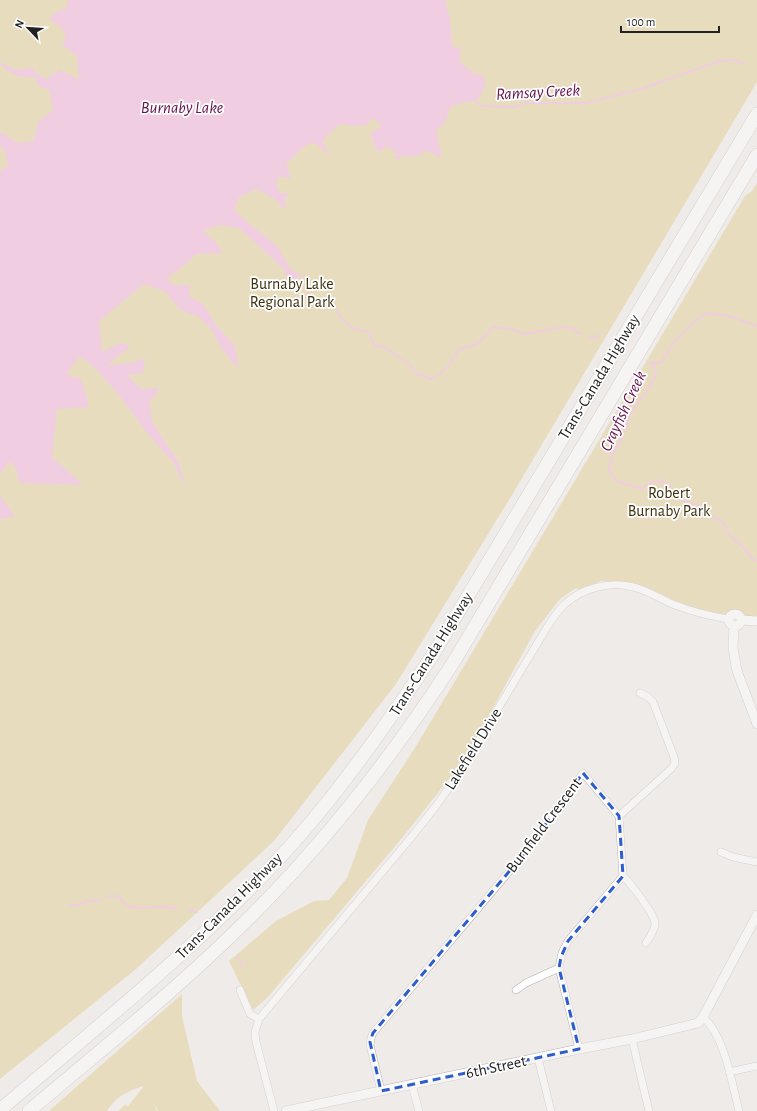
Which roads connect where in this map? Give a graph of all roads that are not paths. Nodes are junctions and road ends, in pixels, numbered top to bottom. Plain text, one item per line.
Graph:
1 (757, 114) edge
2 (757, 155) edge
3 (757, 620) edge
4 (734, 622) junction
5 (640, 693) dead end
6 (757, 724) edge
7 (619, 816) junction
8 (721, 852) dead end
9 (757, 862) edge
10 (623, 876) junction
11 (757, 915) edge
12 (646, 943) dead end
13 (559, 968) junction
14 (240, 990) dead end
15 (516, 990) dead end
16 (703, 1017) junction
17 (259, 1019) junction
18 (632, 1039) junction
19 (579, 1049) junction
20 (538, 1058) junction
21 (757, 1066) edge
22 (730, 1072) junction
23 (412, 1085) junction
24 (381, 1091) junction
25 (0, 1110) edge
26 (29, 1111) edge
27 (274, 1111) edge
28 (286, 1111) edge
29 (419, 1111) edge
30 (551, 1111) edge
31 (649, 1111) edge
32 (739, 1111) edge

1 - 25 highway, Trans-Canada Highway
2 - 26 highway, Trans-Canada Highway
3 - 4 street, Lakefield Drive
4 - 6 street
4 - 17 street, Lakefield Drive
5 - 7 street
7 - 10 street
7 - 24 street, Burnfield Crescent
8 - 9 street
10 - 12 street
10 - 13 street
11 - 16 street
13 - 15 street
13 - 19 street
14 - 17 street
16 - 18 street, 6th Street
16 - 22 street
17 - 27 street
18 - 19 street, 6th Street
18 - 31 street
19 - 20 street, 6th Street
20 - 23 street, 6th Street
20 - 30 street
21 - 22 street
22 - 32 street
23 - 24 street, 6th Street
23 - 29 street
24 - 28 street, 6th Street

